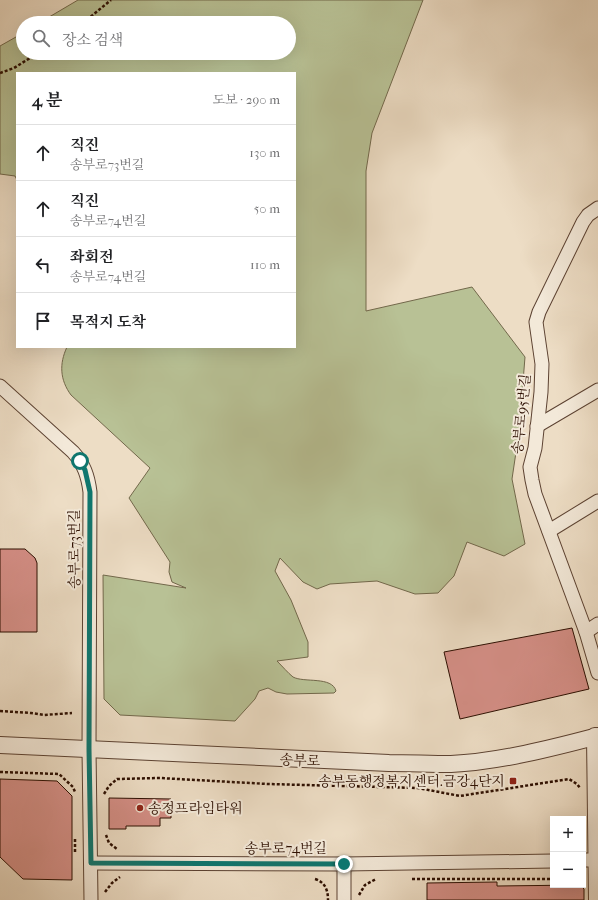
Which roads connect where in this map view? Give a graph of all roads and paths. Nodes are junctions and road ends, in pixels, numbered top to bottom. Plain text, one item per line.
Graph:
1 (111, 0) edge
2 (92, 16) edge
3 (27, 60) edge
4 (0, 73) edge
5 (598, 208) edge
6 (0, 386) edge
7 (598, 390) edge
8 (537, 426) junction
9 (598, 501) edge
10 (549, 531) junction
11 (598, 624) edge
12 (586, 632) junction
13 (598, 673) edge
14 (0, 711) edge
15 (72, 713) dead end
16 (597, 736) edge
17 (0, 745) edge
18 (89, 749) junction
19 (0, 772) edge
20 (73, 787) dead end
21 (581, 790) dead end
22 (103, 796) dead end
23 (105, 832) dead end
24 (124, 849) dead end
25 (593, 860) edge
26 (550, 861) edge
27 (91, 863) junction
28 (344, 864) junction
29 (120, 877) dead end
30 (307, 878) dead end
31 (383, 879) dead end
32 (406, 879) dead end
33 (550, 879) edge
34 (104, 893) dead end
35 (91, 900) edge
36 (328, 900) edge
37 (344, 900) edge
38 (358, 900) edge
39 (597, 900) edge

1 - 2 path
3 - 4 path
5 - 8 street, 송부로95번길
6 - 18 street, 송부로73번길
7 - 8 street
8 - 10 street, 송부로95번길
9 - 10 street
10 - 12 street, 송부로95번길
11 - 12 street
12 - 13 street, 송부로95번길
14 - 15 path
16 - 18 street, 송부로
16 - 25 street
17 - 18 street, 송부로
18 - 27 street
19 - 20 path
21 - 22 path
23 - 24 path
25 - 39 street
26 - 28 street, 송부로74번길
27 - 28 street, 송부로74번길
27 - 35 street
28 - 37 street
29 - 34 path
30 - 36 path
31 - 38 path
32 - 33 path

